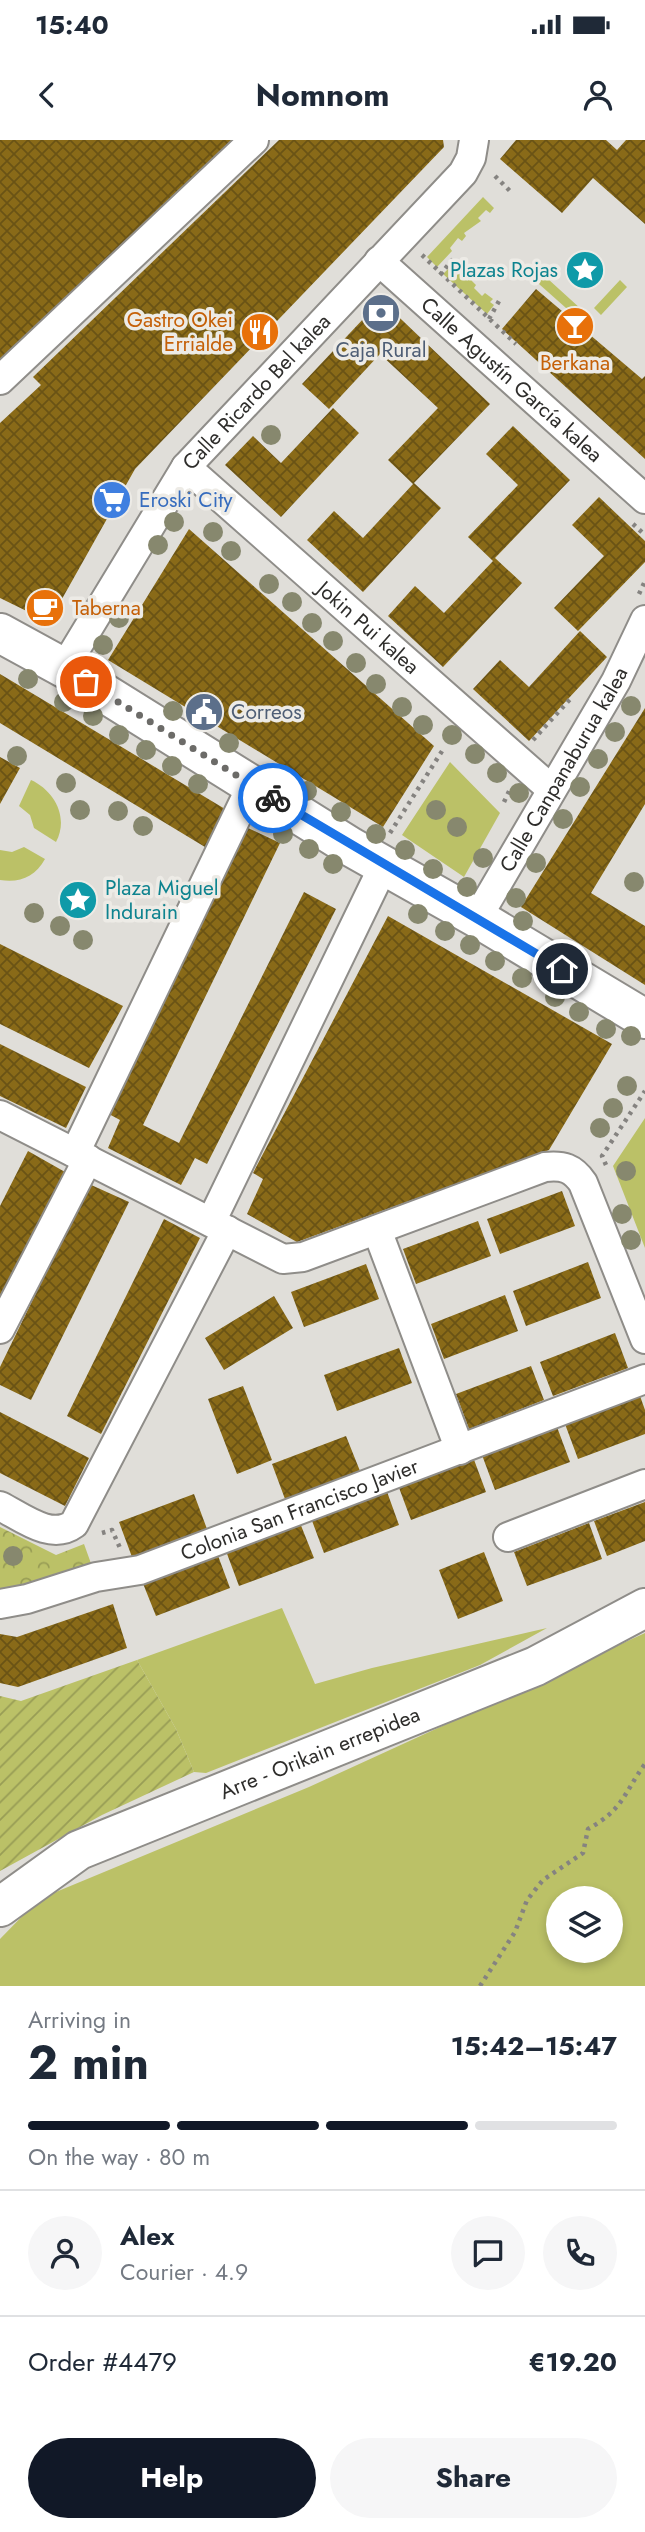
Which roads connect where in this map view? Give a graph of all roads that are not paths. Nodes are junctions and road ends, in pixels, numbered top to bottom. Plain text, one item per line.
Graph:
1 (254, 140) edge
2 (474, 140) edge
3 (379, 261) junction
4 (0, 380) edge
5 (186, 467) junction
6 (645, 499) edge
7 (645, 620) edge
8 (0, 633) edge
9 (64, 668) junction
10 (252, 785) junction
11 (551, 789) junction
12 (386, 851) junction
13 (477, 918) junction
14 (645, 1019) edge
15 (0, 1115) edge
16 (81, 1156) junction
17 (219, 1226) junction
18 (377, 1230) junction
19 (0, 1329) edge
20 (645, 1339) edge
21 (645, 1379) edge
22 (460, 1450) junction
23 (645, 1485) edge
24 (0, 1506) edge
25 (508, 1537) dead end
26 (0, 1604) edge
27 (645, 1608) edge
28 (0, 1907) edge

1 - 4 street
2 - 3 street, Calle Ricardo Bel kalea
3 - 5 street, Calle Ricardo Bel kalea
3 - 6 street, Calle Agustín García kalea
5 - 9 street, Calle Ricardo Bel kalea
5 - 11 street, Jokin Pui kalea
7 - 11 street, Calle Canpanaburua kalea
8 - 9 street
9 - 10 street
10 - 12 street
10 - 16 street
11 - 13 street, Calle Canpanaburua kalea
12 - 13 street
12 - 17 street
13 - 14 street
15 - 16 street
16 - 17 street
16 - 19 street
17 - 18 street
17 - 24 street
18 - 20 street
18 - 22 street
21 - 22 street, Colonia San Francisco Javier
22 - 26 street, Colonia San Francisco Javier
23 - 25 street
27 - 28 street, Arre - Orikain errepidea

